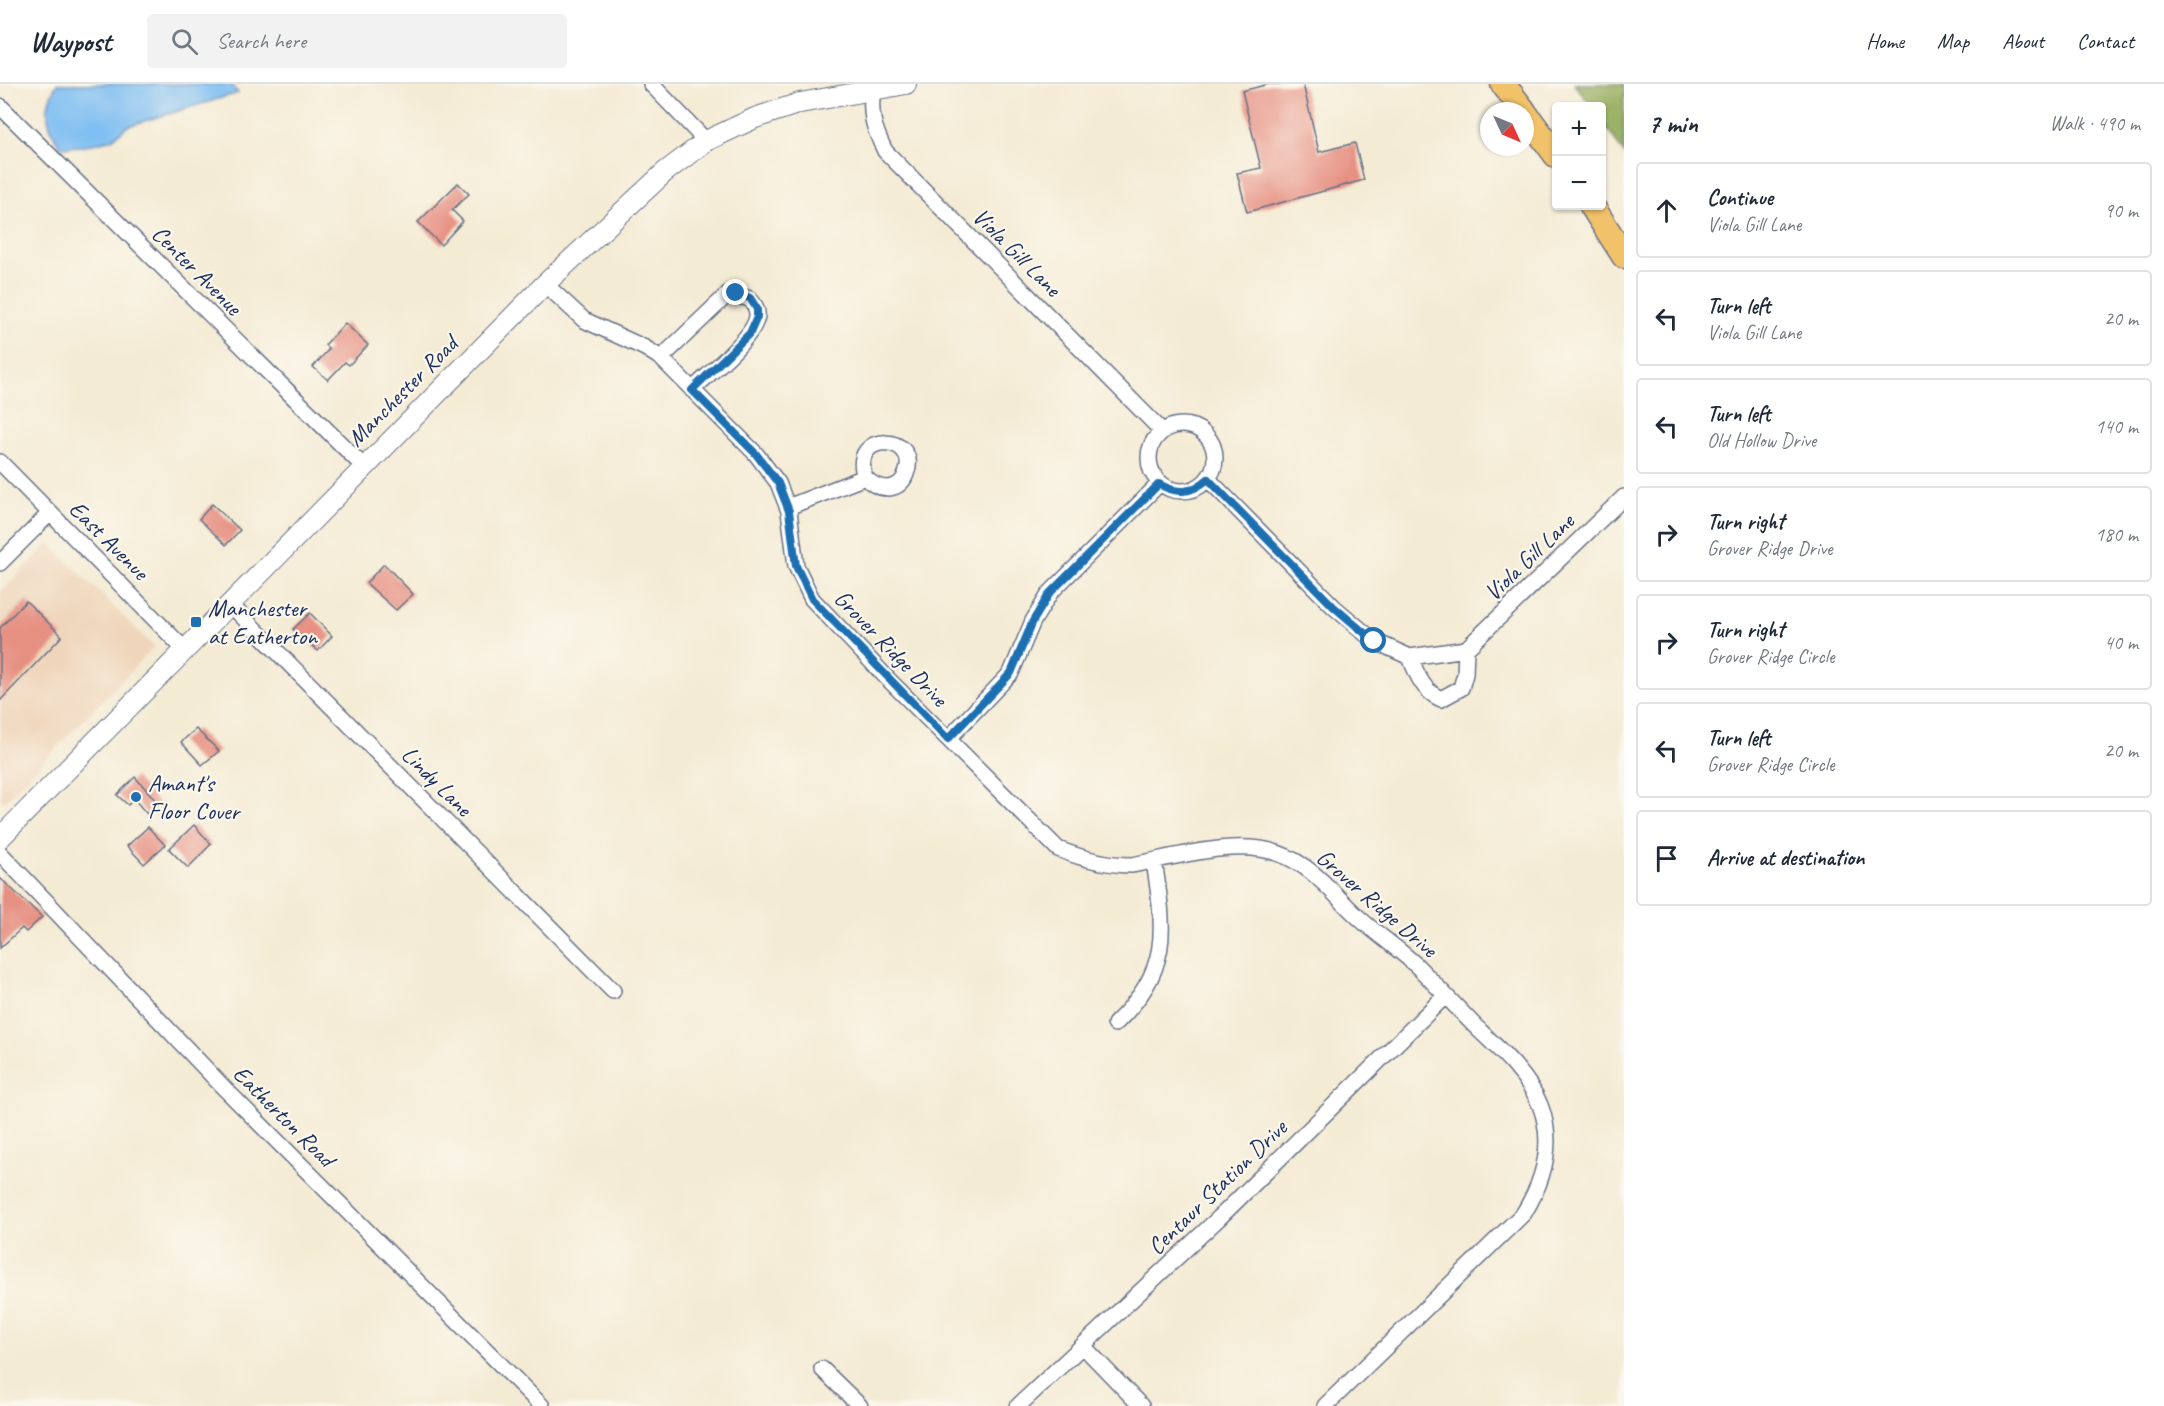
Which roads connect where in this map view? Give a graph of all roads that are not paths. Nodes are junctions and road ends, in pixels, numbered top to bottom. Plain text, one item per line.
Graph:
1 (651, 84) edge
2 (906, 84) edge
3 (1503, 84) edge
4 (873, 89) junction
5 (1516, 102) edge
6 (0, 106) edge
7 (1534, 125) edge
8 (706, 141) junction
9 (1552, 148) edge
10 (1595, 210) edge
11 (1624, 256) edge
12 (545, 284) junction
13 (661, 358) junction
14 (692, 390) junction
15 (1162, 431) junction
16 (0, 462) edge
17 (363, 466) junction
18 (865, 477) dead end
19 (1208, 479) junction
20 (1159, 484) junction
21 (1624, 497) edge
22 (788, 507) junction
23 (50, 513) junction
24 (0, 563) edge
25 (230, 603) junction
26 (1466, 649) junction
27 (185, 650) junction
28 (1410, 657) junction
29 (948, 739) junction
30 (0, 838) edge
31 (0, 853) edge
32 (1154, 861) junction
33 (613, 991) dead end
34 (1444, 996) junction
35 (1115, 1024) dead end
36 (1084, 1347) junction
37 (822, 1369) dead end
38 (542, 1406) edge
39 (860, 1406) edge
40 (1018, 1406) edge
41 (1141, 1406) edge
42 (1324, 1406) edge

1 - 8 street
2 - 4 street, Manchester Road
3 - 5 main road
4 - 8 street, Manchester Road
4 - 15 street, Viola Gill Lane
6 - 17 street, Center Avenue
7 - 9 main road
8 - 12 street, Manchester Road
10 - 11 main road
12 - 13 street, Grover Ridge Drive
12 - 17 street, Manchester Road
13 - 14 street, Grover Ridge Drive
13 - 14 street
14 - 22 street, Grover Ridge Drive
15 - 19 street
15 - 20 street
16 - 23 street, East Avenue
17 - 25 street, Manchester Road
18 - 22 street
19 - 20 street
19 - 28 street
20 - 29 street
21 - 26 street, Viola Gill Lane
22 - 29 street, Grover Ridge Drive
23 - 24 street
23 - 27 street, East Avenue
25 - 27 street, Manchester Road
25 - 33 street, Lindy Lane
26 - 28 street
26 - 28 street
27 - 30 street, Manchester Road
29 - 32 street, Grover Ridge Drive
31 - 38 street, Eatherton Road
32 - 34 street, Grover Ridge Drive
32 - 35 street
34 - 36 street, Centaur Station Drive
34 - 42 street, Grover Ridge Drive
36 - 40 street, Centaur Station Drive
36 - 41 street
37 - 39 street

